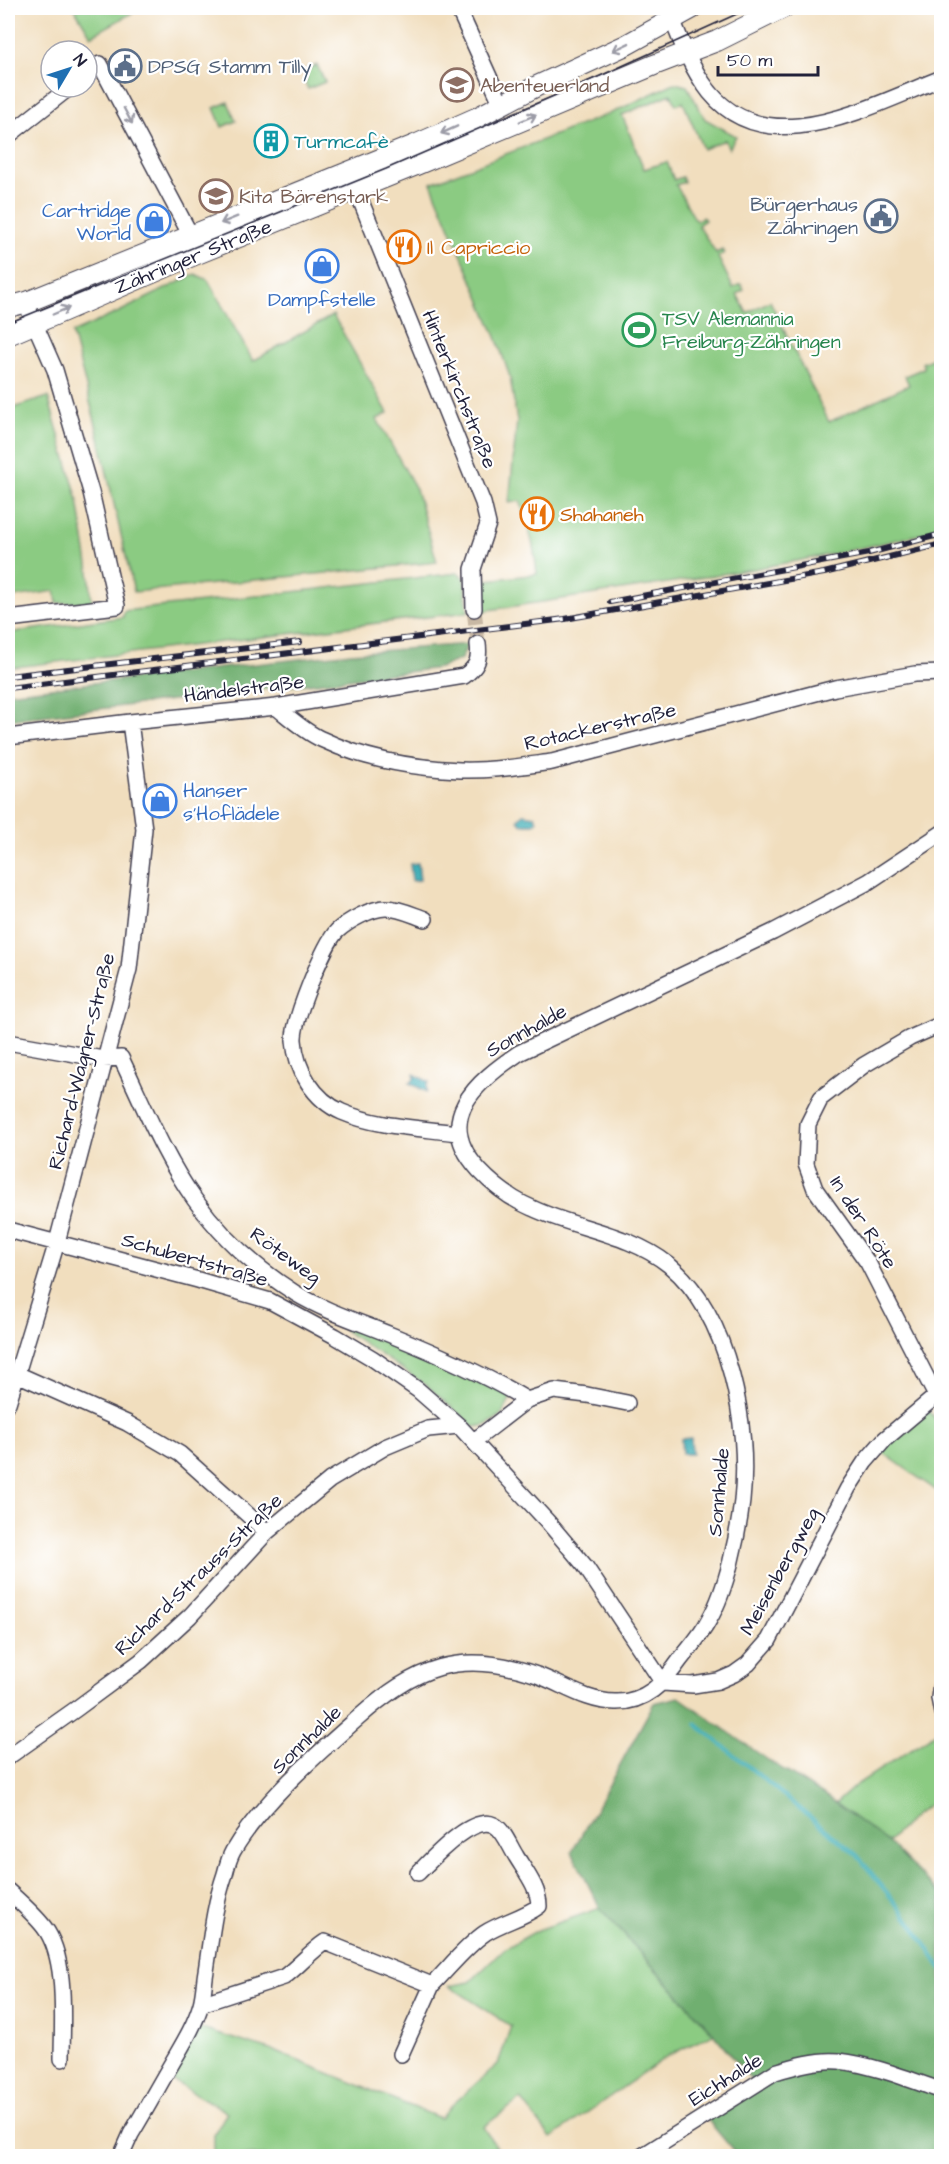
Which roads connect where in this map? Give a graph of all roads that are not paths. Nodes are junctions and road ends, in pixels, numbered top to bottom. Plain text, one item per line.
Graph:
1 (458, 8) edge
2 (693, 8) edge
3 (783, 8) edge
4 (670, 13) edge
5 (687, 52) junction
6 (99, 65) edge
7 (942, 78) edge
8 (55, 99) edge
9 (501, 103) junction
10 (8, 136) edge
11 (356, 189) junction
12 (191, 236) junction
13 (27, 302) junction
14 (8, 307) edge
15 (34, 323) junction
16 (8, 335) edge
17 (474, 609) tunnel mouth
18 (8, 619) edge
19 (478, 644) tunnel mouth
20 (942, 673) edge
21 (276, 707) junction
22 (130, 722) junction
23 (8, 737) edge
24 (942, 833) edge
25 (425, 919) dead end
26 (942, 1024) edge
27 (8, 1042) edge
28 (103, 1059) junction
29 (458, 1133) junction
30 (8, 1230) edge
31 (57, 1242) junction
32 (16, 1374) junction
33 (938, 1392) edge
34 (528, 1400) junction
35 (8, 1403) edge
36 (627, 1403) dead end
37 (459, 1426) junction
38 (474, 1441) junction
39 (267, 1532) junction
40 (942, 1677) edge
41 (663, 1683) junction
42 (942, 1713) edge
43 (8, 1757) edge
44 (418, 1873) dead end
45 (8, 1891) edge
46 (432, 1985) junction
47 (201, 2004) junction
48 (401, 2054) dead end
49 (62, 2059) dead end
50 (942, 2091) edge
51 (123, 2157) edge
52 (642, 2157) edge

1 - 9 street
2 - 4 main road, Zähringer Straße
3 - 5 main road, Zähringer Straße
4 - 5 street
4 -> 9 main road, Zähringer Straße
5 - 7 street
11 -> 5 main road, Zähringer Straße
6 -> 12 street
8 - 10 street
9 -> 12 main road, Zähringer Straße
15 -> 11 main road, Zähringer Straße
11 - 17 street, Hinterkirchstraße
12 - 13 main road, Zähringer Straße
13 - 14 main road, Zähringer Straße
13 - 15 street
15 - 16 main road, Zähringer Straße
15 - 18 street
19 - 21 street, Händelstraße
20 - 21 street, Rotackerstraße
21 - 22 street, Händelstraße
22 - 23 street, Händelstraße
22 - 28 street, Richard-Wagner-Straße
24 - 29 street, Sonnhalde
25 - 29 street
26 - 33 street, In der Röte
27 - 28 street
28 - 31 street, Richard-Wagner-Straße
28 - 34 street, Röteweg
29 - 41 street, Sonnhalde
30 - 31 street, Schubertstraße
31 - 32 street, Richard-Wagner-Straße
31 - 37 street, Schubertstraße
32 - 35 street, Richard-Wagner-Straße
32 - 39 street
33 - 41 street, Meisenbergweg
34 - 36 street
34 - 38 street
37 - 38 street, Schubertstraße
37 - 39 street, Richard-Strauss-Straße
38 - 41 street
39 - 43 street, Richard-Strauss-Straße
40 - 42 street
41 - 47 street, Sonnhalde
44 - 46 street
45 - 49 street
46 - 47 street
46 - 48 street
47 - 51 street, Sonnhalde
50 - 52 street, Eichhalde

